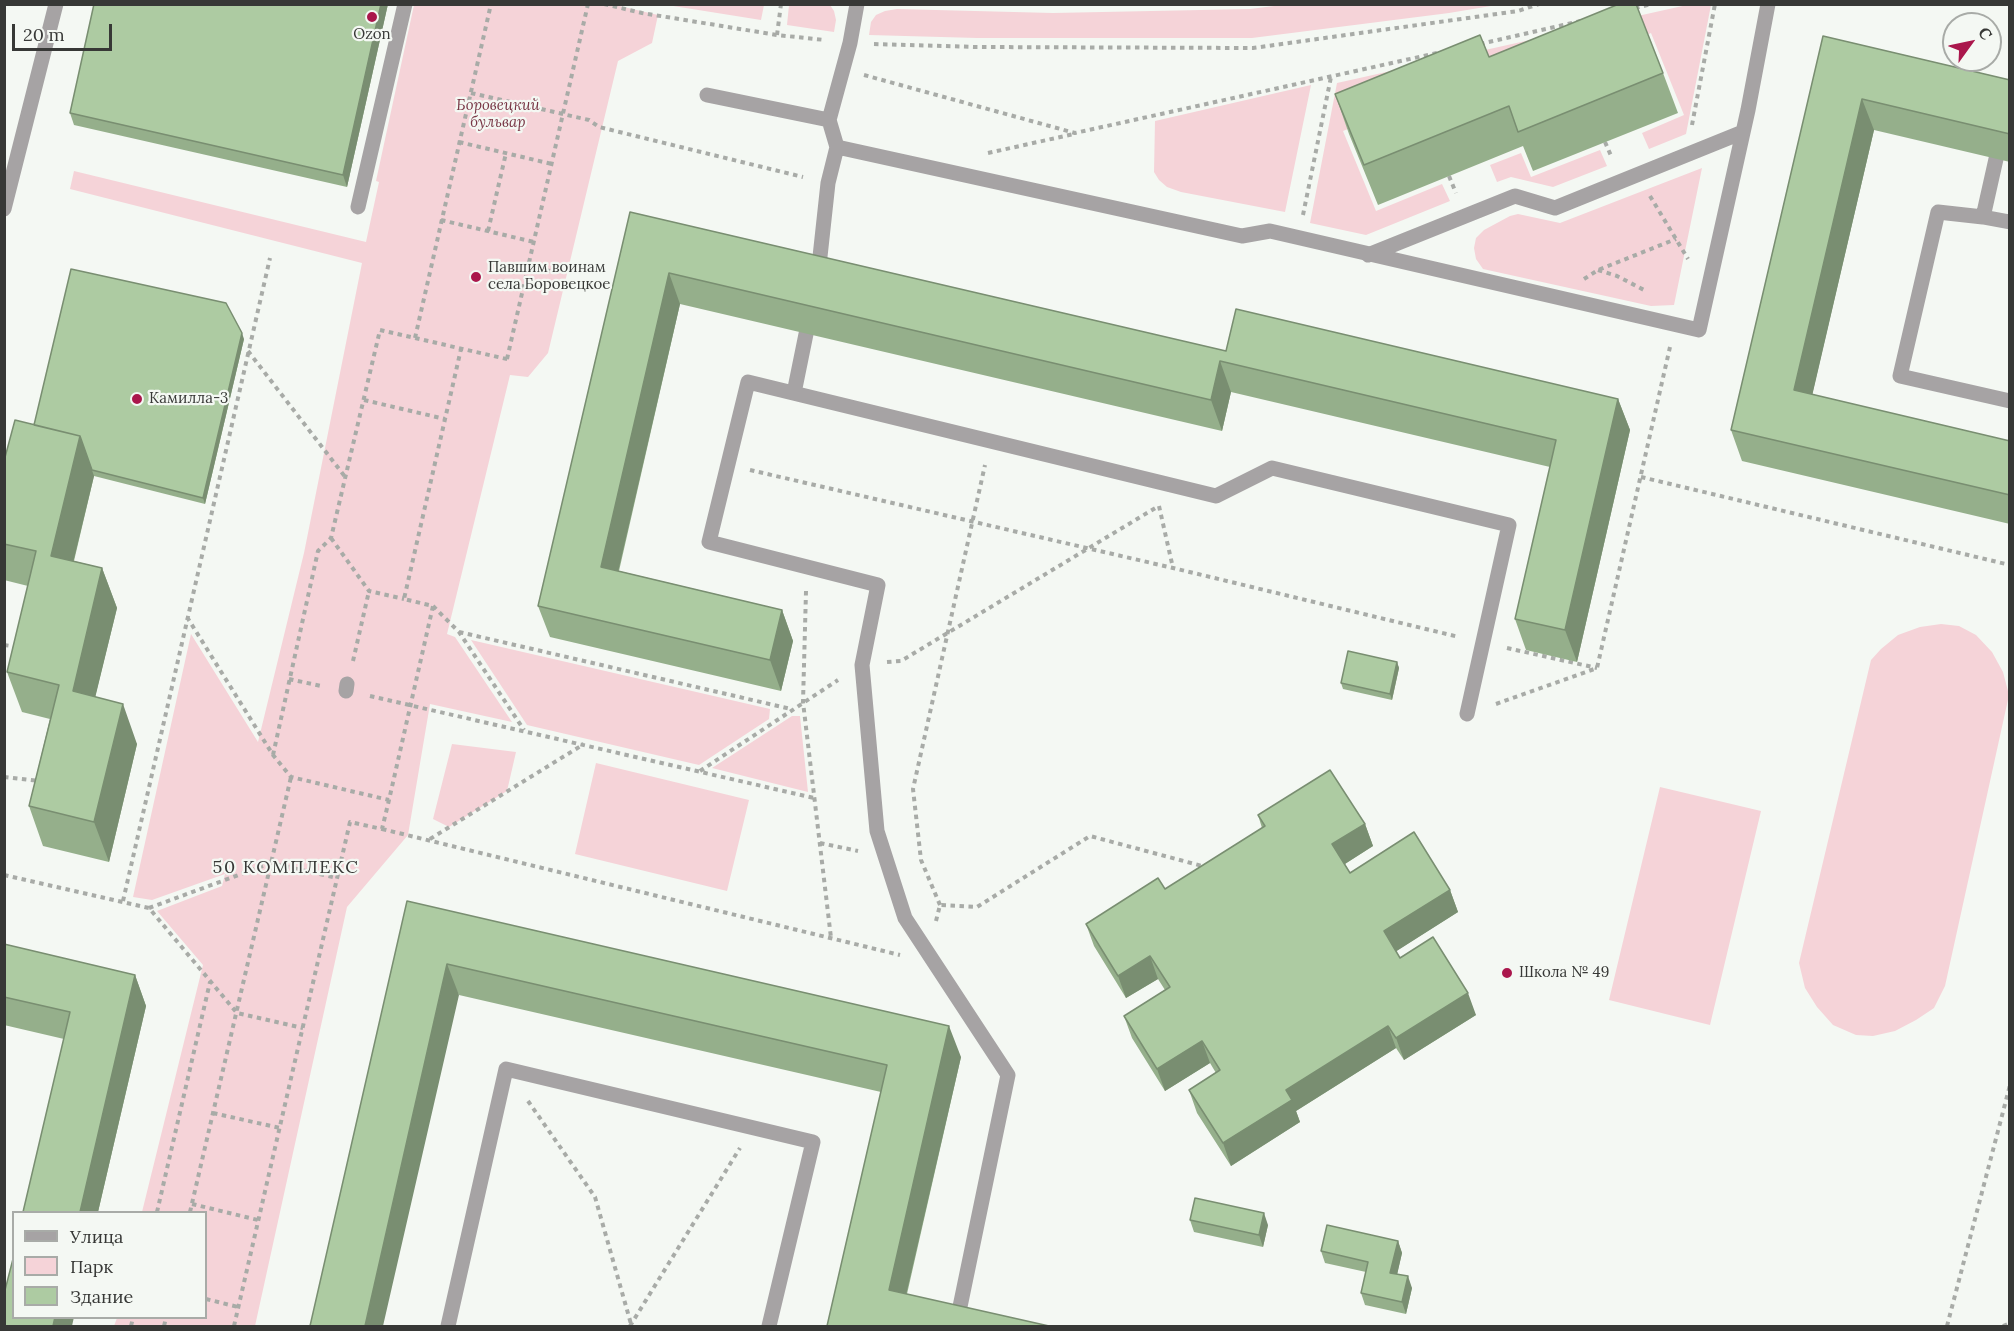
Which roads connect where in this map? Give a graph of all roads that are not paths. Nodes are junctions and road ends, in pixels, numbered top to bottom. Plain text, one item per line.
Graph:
1 (56, 4) edge
2 (405, 4) edge
3 (857, 4) edge
4 (1768, 4) edge
5 (707, 95) dead end
6 (829, 120) junction
7 (1743, 132) junction
8 (837, 147) junction
9 (1996, 159) edge
10 (358, 207) dead end
11 (4, 209) edge
12 (1983, 217) junction
13 (2010, 222) edge
14 (1368, 255) junction
15 (817, 284) edge
16 (806, 334) edge
17 (794, 393) junction
18 (2010, 400) edge
19 (1467, 714) road end
20 (448, 1326) edge
21 (769, 1326) edge
22 (956, 1326) edge

1 - 11 lane
2 - 10 lane
3 - 6 lane
4 - 7 lane
5 - 6 lane
6 - 8 lane
7 - 14 lane
7 - 14 lane
8 - 14 lane
8 - 15 lane
9 - 12 lane
12 - 13 lane
12 - 18 lane
16 - 17 lane
17 - 19 lane
17 - 22 lane
20 - 21 lane

